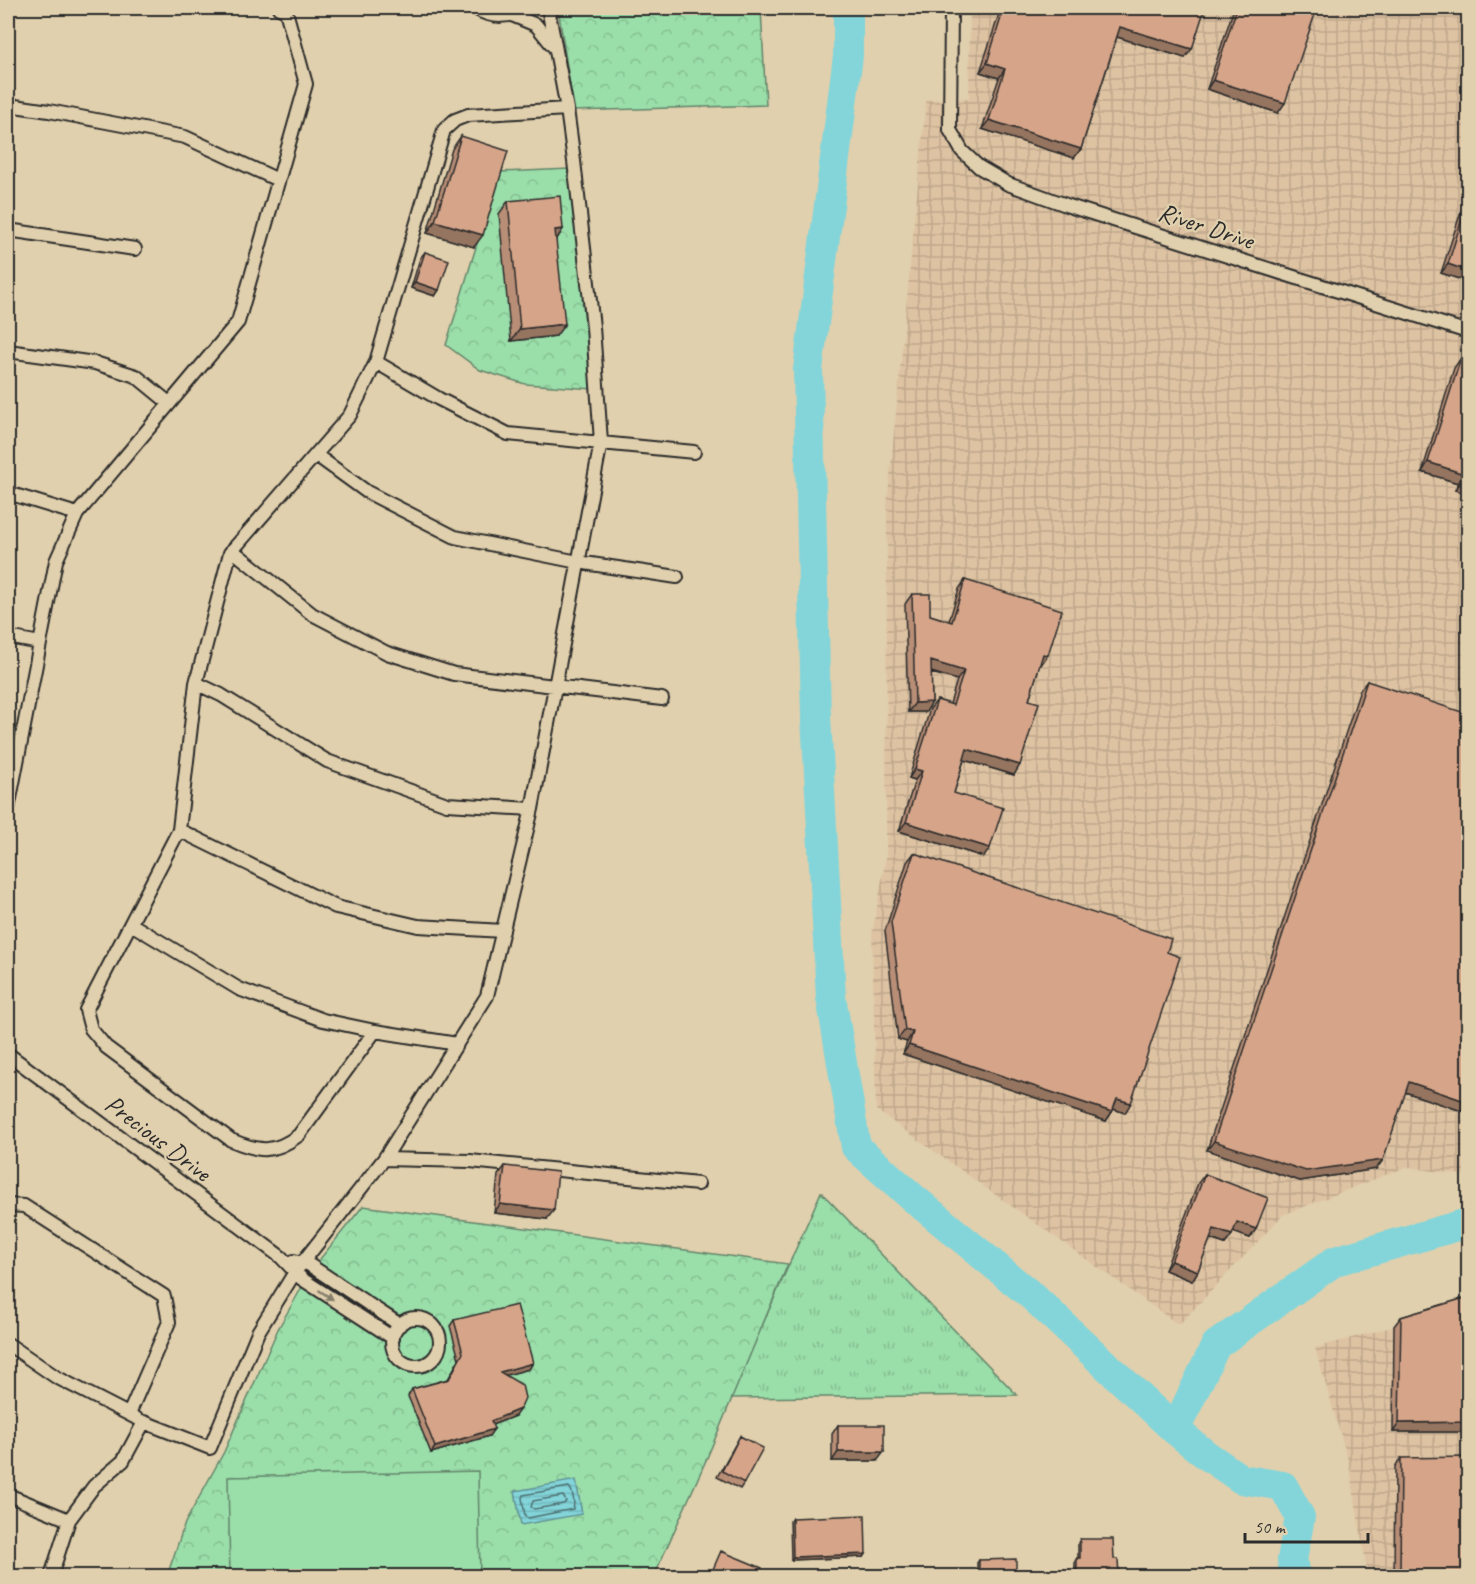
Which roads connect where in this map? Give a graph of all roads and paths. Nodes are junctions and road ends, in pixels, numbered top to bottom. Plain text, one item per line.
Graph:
1 (279, 8) edge
2 (475, 8) edge
3 (528, 8) edge
4 (548, 8) edge
5 (951, 8) edge
6 (512, 15) junction
7 (556, 52) junction
8 (8, 105) edge
9 (567, 109) junction
10 (278, 180) junction
11 (8, 230) edge
12 (135, 249) dead end
13 (1468, 332) edge
14 (8, 351) edge
15 (376, 362) junction
16 (169, 403) junction
17 (601, 442) junction
18 (694, 452) dead end
19 (316, 454) junction
20 (8, 493) edge
21 (77, 514) junction
22 (232, 550) junction
23 (578, 562) junction
24 (677, 577) dead end
25 (8, 637) edge
26 (40, 643) junction
27 (196, 683) junction
28 (554, 687) junction
29 (662, 699) dead end
30 (8, 809) edge
31 (532, 809) junction
32 (179, 830) junction
33 (131, 924) junction
34 (503, 931) junction
35 (375, 1031) junction
36 (457, 1044) junction
37 (8, 1054) edge
38 (384, 1159) junction
39 (698, 1184) dead end
40 (8, 1205) edge
41 (298, 1267) junction
42 (400, 1325) junction
43 (393, 1338) junction
44 (8, 1344) edge
45 (129, 1414) junction
46 (144, 1422) junction
47 (8, 1495) edge
48 (69, 1520) junction
49 (51, 1576) edge

1 - 10 street
2 - 6 street
3 - 6 street
4 - 7 street
5 - 13 street, River Drive
6 - 7 street
7 - 9 street
8 - 10 street
9 - 15 street
9 - 17 street
10 - 16 street
11 - 12 street
14 - 16 street
15 - 17 street
15 - 19 street
16 - 21 street
17 - 18 street
17 - 23 street
19 - 22 street
19 - 23 street
20 - 21 street
21 - 26 street
22 - 27 street
22 - 28 street
23 - 24 street
23 - 28 street
25 - 26 street
26 - 30 street
27 - 31 street
27 - 32 street
28 - 29 street
28 - 31 street
31 - 34 street
32 - 33 street
32 - 34 street
33 - 35 street
33 - 35 street
34 - 36 street
35 - 36 street
36 - 38 street
37 - 41 street, Precious Drive
38 - 39 street
38 - 41 street
40 - 45 street
41 - 42 street
41 -> 43 street
41 - 46 street
42 - 43 street
42 - 43 street
44 - 45 street
45 - 46 street
46 - 48 street
47 - 48 street
48 - 49 street

